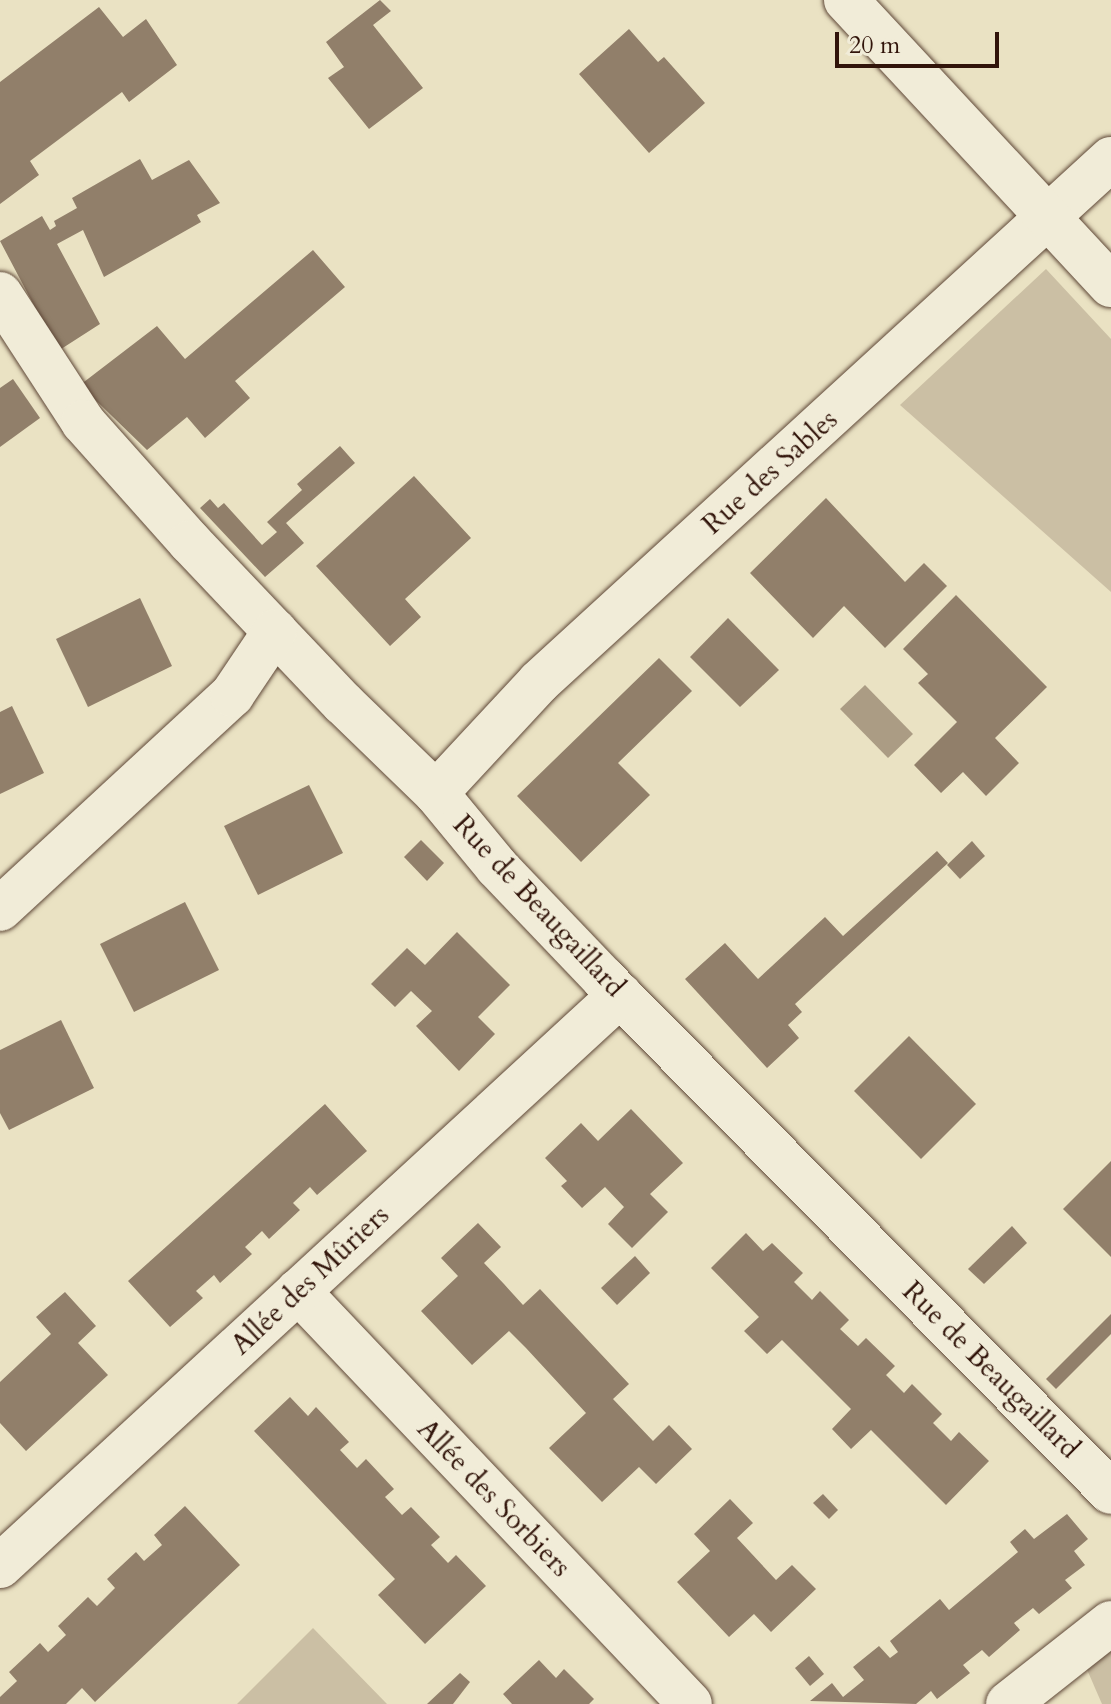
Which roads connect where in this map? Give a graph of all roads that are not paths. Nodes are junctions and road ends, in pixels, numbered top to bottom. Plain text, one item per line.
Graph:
1 (846, 0) edge
2 (1111, 159) edge
3 (1048, 219) junction
4 (1111, 285) edge
5 (0, 294) edge
6 (275, 631) junction
7 (436, 793) junction
8 (0, 909) edge
9 (620, 995) junction
10 (298, 1291) junction
11 (1111, 1492) edge
12 (0, 1566) edge
13 (1111, 1623) edge
14 (690, 1704) edge
15 (1008, 1704) edge

1 - 3 street
2 - 3 street, Rue des Sables
3 - 4 street
3 - 7 street, Rue des Sables
5 - 6 street, Rue de Beaugaillard
6 - 7 street, Rue de Beaugaillard
6 - 8 street
7 - 9 street, Rue de Beaugaillard
9 - 10 street, Allée des Mûriers
9 - 11 street, Rue de Beaugaillard
10 - 12 street, Allée des Mûriers
10 - 14 street, Allée des Sorbiers
13 - 15 street

